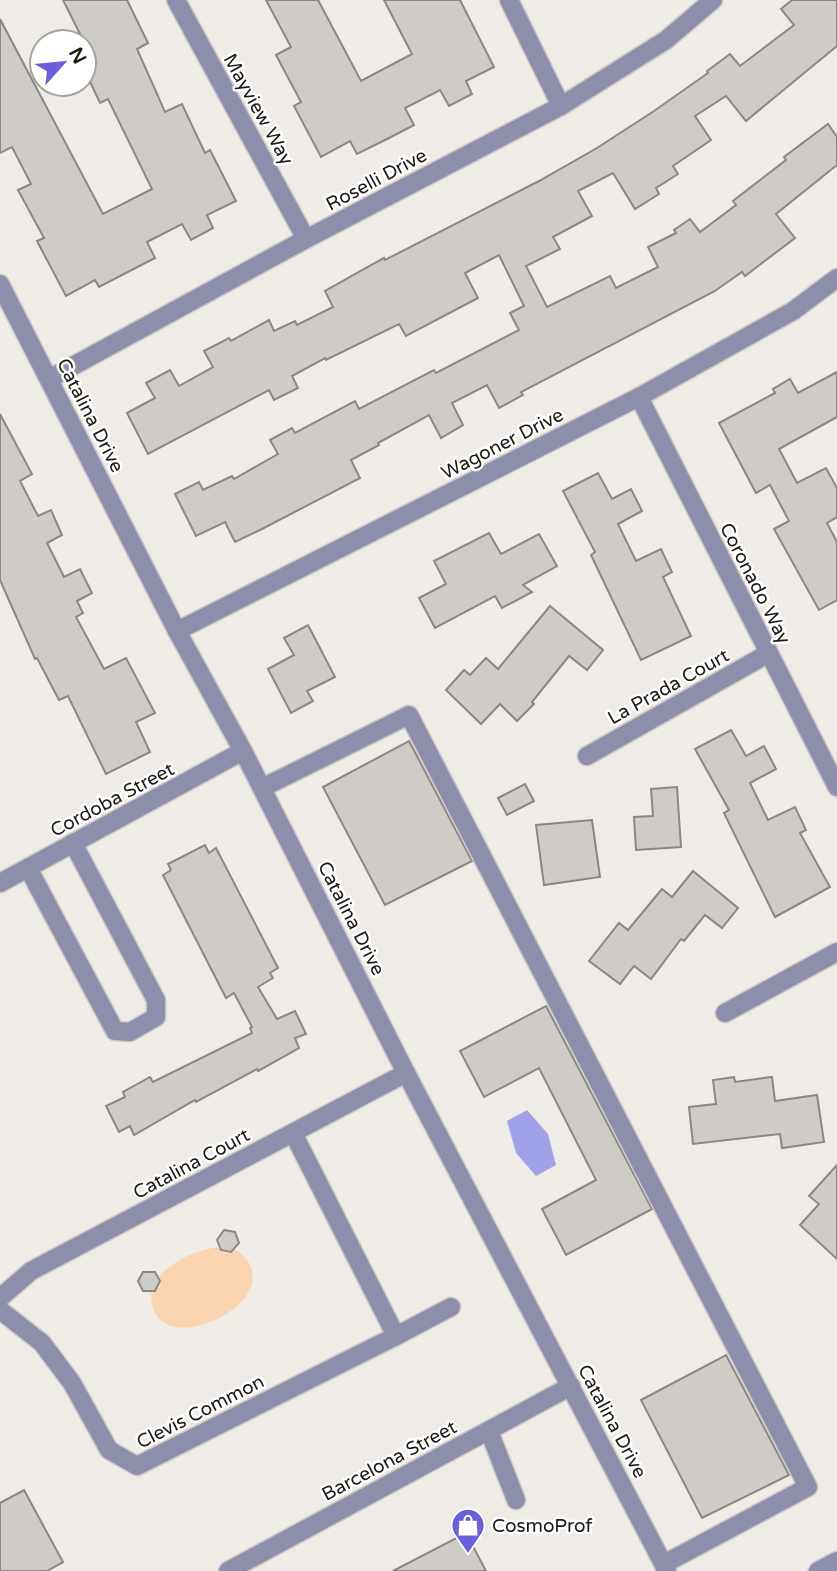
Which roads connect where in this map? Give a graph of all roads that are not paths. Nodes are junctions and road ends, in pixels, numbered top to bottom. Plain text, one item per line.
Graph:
1 (176, 0) edge
2 (509, 0) edge
3 (713, 0) edge
4 (561, 106) junction
5 (306, 239) junction
6 (837, 278) edge
7 (0, 284) edge
8 (49, 379) junction
9 (639, 397) junction
10 (177, 631) junction
11 (769, 653) junction
12 (243, 751) junction
13 (587, 755) dead end
14 (837, 787) edge
15 (262, 788) junction
16 (73, 843) junction
17 (28, 868) junction
18 (0, 883) edge
19 (837, 952) edge
20 (725, 1013) dead end
21 (406, 1073) junction
22 (293, 1133) junction
23 (0, 1298) edge
24 (451, 1307) dead end
25 (0, 1310) edge
26 (396, 1336) junction
27 (570, 1387) junction
28 (489, 1431) junction
29 (516, 1500) dead end
30 (837, 1561) edge
31 (665, 1568) edge
32 (230, 1570) edge
33 (818, 1571) edge

1 - 5 street, Mayview Way
2 - 4 street
3 - 4 street, Roselli Drive
4 - 5 street, Roselli Drive
5 - 8 street, Roselli Drive
6 - 9 street, Wagoner Drive
7 - 8 street, Catalina Drive
8 - 10 street, Catalina Drive
9 - 10 street, Wagoner Drive
9 - 11 street, Coronado Way
10 - 12 street, Catalina Drive
11 - 13 street, La Prada Court
11 - 14 street, Coronado Way
12 - 15 street, Catalina Drive
12 - 16 street, Cordoba Street
15 - 21 street, Catalina Drive
15 - 31 street
16 - 17 street, Cordoba Street
16 - 17 street
17 - 18 street, Cordoba Street
19 - 20 street
21 - 22 street, Catalina Court
21 - 27 street, Catalina Drive
22 - 23 street, Catalina Court
22 - 26 street
24 - 26 street, Clevis Common
25 - 26 street, Clevis Common
27 - 28 street, Barcelona Street
27 - 31 street, Catalina Drive
28 - 29 street
28 - 32 street, Barcelona Street
30 - 33 street

